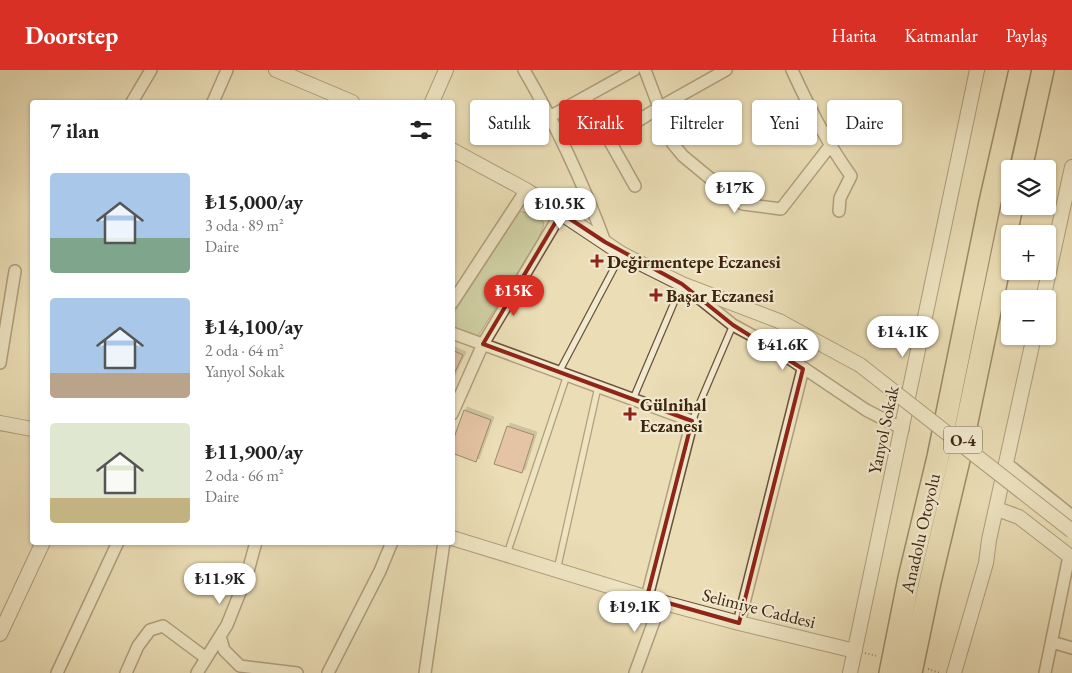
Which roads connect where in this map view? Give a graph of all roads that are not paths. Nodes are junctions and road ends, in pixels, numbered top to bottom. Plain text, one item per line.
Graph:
1 (151, 70) edge
2 (227, 70) edge
3 (276, 70) edge
4 (446, 70) edge
5 (524, 70) edge
6 (634, 70) edge
7 (645, 70) edge
8 (726, 70) edge
9 (792, 70) edge
10 (977, 70) edge
11 (1020, 70) edge
12 (1043, 70) edge
13 (706, 75) edge
14 (585, 97) junction
15 (133, 100) edge
16 (214, 100) edge
17 (347, 100) edge
18 (433, 100) edge
19 (587, 100) edge
20 (657, 100) edge
21 (670, 100) edge
22 (551, 116) junction
23 (612, 145) edge
24 (674, 145) edge
25 (830, 146) junction
26 (455, 152) edge
27 (1022, 160) edge
28 (1072, 167) edge
29 (635, 186) dead end
30 (526, 190) junction
31 (839, 211) dead end
32 (561, 213) junction
33 (1010, 215) edge
34 (604, 242) junction
35 (622, 254) junction
36 (15, 271) dead end
37 (682, 284) junction
38 (1045, 290) edge
39 (455, 298) edge
40 (733, 325) junction
41 (455, 334) edge
42 (483, 344) junction
43 (1032, 345) edge
44 (0, 363) edge
45 (803, 369) junction
46 (563, 374) junction
47 (598, 386) junction
48 (633, 399) junction
49 (455, 407) edge
50 (692, 421) junction
51 (0, 423) edge
52 (30, 429) edge
53 (903, 429) junction
54 (1006, 464) junction
55 (996, 509) junction
56 (1072, 516) edge
57 (1072, 531) edge
58 (455, 539) edge
59 (42, 545) edge
60 (117, 545) edge
61 (255, 545) edge
62 (391, 545) edge
63 (444, 545) edge
64 (508, 554) junction
65 (1070, 557) edge
66 (557, 570) junction
67 (646, 597) junction
68 (661, 602) junction
69 (739, 623) junction
70 (0, 634) edge
71 (220, 636) junction
72 (1052, 642) junction
73 (1072, 648) edge
74 (855, 651) junction
75 (206, 658) junction
76 (920, 671) edge
77 (57, 673) edge
78 (126, 673) edge
79 (197, 673) edge
80 (297, 673) edge
81 (328, 673) edge
82 (424, 673) edge
83 (635, 673) edge
84 (850, 673) edge
85 (890, 673) edge
86 (954, 673) edge
87 (1046, 673) edge

1 - 15 street
2 - 16 street
3 - 17 street
4 - 18 street
5 - 22 street
6 - 14 street
7 - 20 street
8 - 13 street
9 - 25 street
10 - 53 street, Yanyol Sokak
11 - 85 highway, Anadolu Otoyolu / O-4
12 - 27 highway
13 - 21 street
14 - 19 street
14 - 22 street
22 - 34 street
23 - 29 street
24 - 25 street
25 - 31 street
26 - 30 street
28 - 38 street
30 - 32 street
30 - 39 street
32 - 34 street
32 - 42 street
33 - 76 highway, Anadolu Otoyolu / O-4
34 - 35 street
35 - 37 street
35 - 46 lane
36 - 44 street
37 - 40 street
37 - 48 lane
37 - 57 street, bridge
40 - 45 street
40 - 50 lane
41 - 42 street
42 - 46 street
42 - 49 street
43 - 54 street
45 - 53 street
45 - 69 street
46 - 47 street
46 - 64 lane
47 - 48 street
47 - 66 lane
48 - 50 street
50 - 67 street
51 - 52 street
53 - 74 street, Yanyol Sokak
54 - 55 street
54 - 56 street
55 - 65 street
55 - 86 street
58 - 64 street, Selimiye Caddesi
59 - 70 street
60 - 77 street
61 - 71 street
62 - 81 street
63 - 82 street
64 - 66 street, Selimiye Caddesi
65 - 72 street
66 - 67 street, Selimiye Caddesi
67 - 68 street, Selimiye Caddesi
68 - 69 street, Selimiye Caddesi
68 - 83 street
69 - 74 street, Selimiye Caddesi
71 - 75 street
71 - 80 street
72 - 73 street
72 - 87 street
74 - 84 street, Yanyol Sokak
75 - 78 street
75 - 79 street

